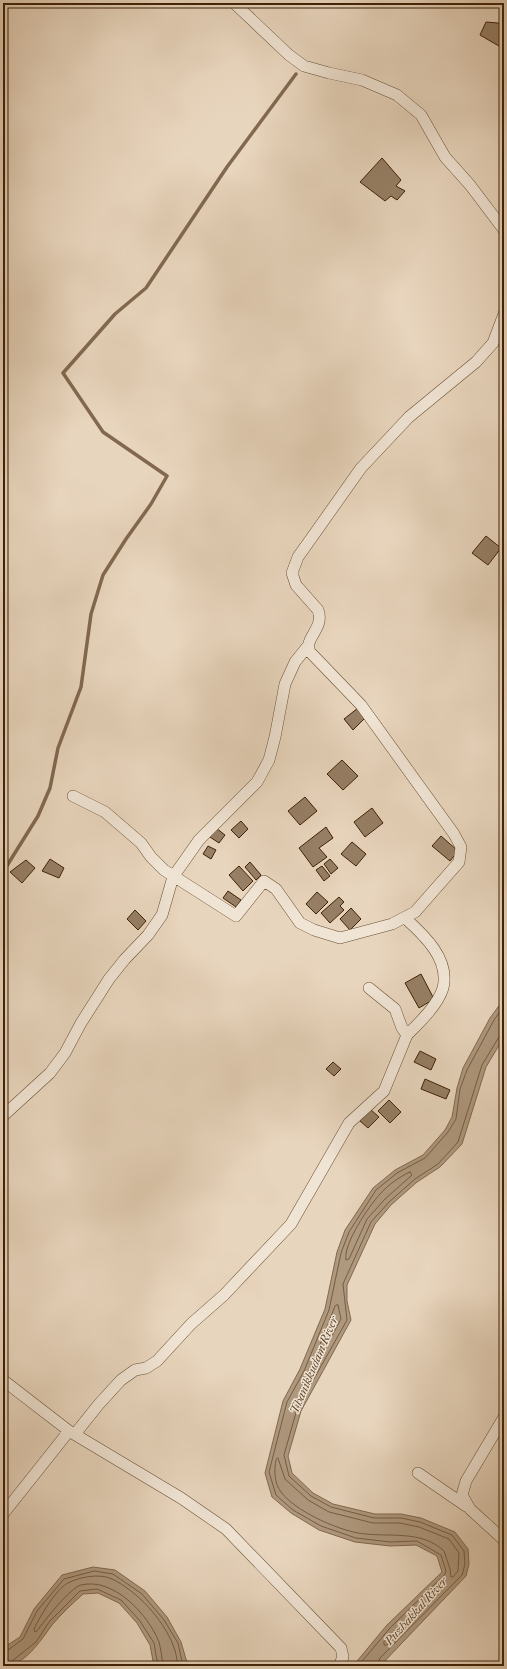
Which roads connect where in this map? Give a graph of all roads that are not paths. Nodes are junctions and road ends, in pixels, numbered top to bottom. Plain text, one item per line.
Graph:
1 (234, 3) edge
2 (504, 230) edge
3 (504, 314) edge
4 (308, 647) junction
5 (73, 796) dead end
6 (173, 877) junction
7 (405, 918) junction
8 (369, 988) dead end
9 (407, 1035) junction
10 (3, 1116) edge
11 (3, 1380) edge
12 (504, 1417) edge
13 (72, 1432) junction
14 (418, 1473) dead end
15 (470, 1509) junction
16 (3, 1514) edge
17 (504, 1540) edge
18 (339, 1666) edge

1 - 2 street
3 - 4 street
4 - 6 street
4 - 7 street
5 - 6 street
6 - 7 street
6 - 10 street
7 - 9 street
8 - 9 street
9 - 13 street
11 - 13 street
12 - 15 street
13 - 16 street
13 - 18 street
14 - 15 street
15 - 17 street

